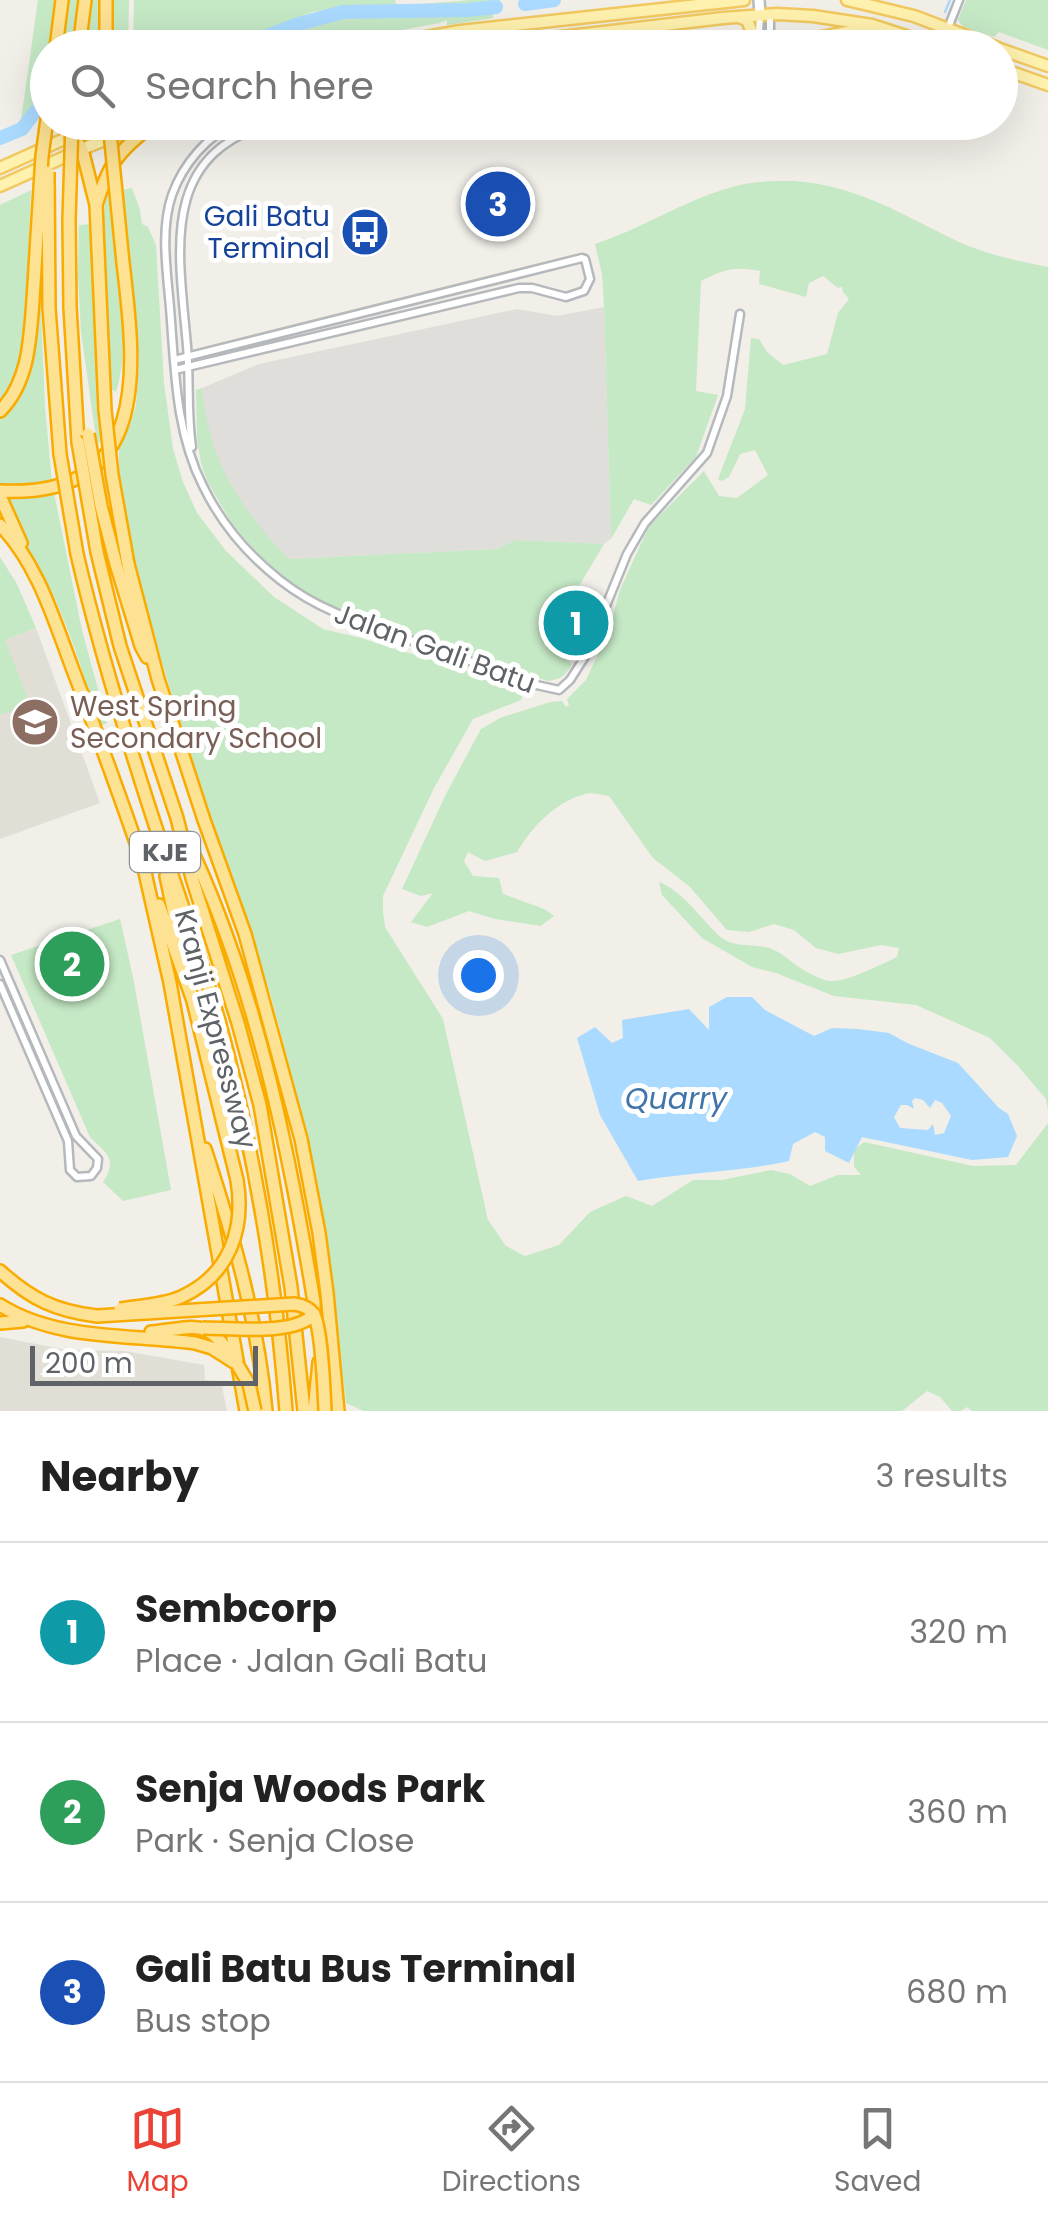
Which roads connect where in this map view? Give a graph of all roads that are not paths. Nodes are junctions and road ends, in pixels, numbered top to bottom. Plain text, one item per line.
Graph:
1 (62, 0) edge
2 (85, 0) edge
3 (106, 0) edge
4 (744, 0) edge
5 (760, 0) edge
6 (770, 0) edge
7 (848, 0) edge
8 (959, 0) edge
9 (717, 2) edge
10 (765, 15) junction
11 (737, 17) junction
12 (948, 28) junction
13 (58, 30) edge
14 (81, 30) edge
15 (106, 30) edge
16 (460, 30) edge
17 (623, 30) edge
18 (749, 30) edge
19 (761, 30) edge
20 (768, 30) edge
21 (887, 30) edge
22 (953, 30) edge
23 (1018, 55) edge
24 (1048, 66) edge
25 (1018, 74) edge
26 (1048, 85) edge
27 (44, 140) edge
28 (49, 140) edge
29 (61, 140) edge
30 (71, 140) edge
31 (74, 140) edge
32 (103, 140) edge
33 (112, 140) edge
34 (133, 140) edge
35 (211, 140) edge
36 (232, 140) edge
37 (82, 149) junction
38 (0, 168) edge
39 (0, 186) edge
40 (96, 205) junction
41 (740, 314) dead end
42 (188, 356) junction
43 (174, 360) junction
44 (188, 368) junction
45 (175, 370) junction
46 (0, 411) edge
47 (83, 438) junction
48 (194, 464) junction
49 (0, 494) edge
50 (0, 525) edge
51 (122, 564) junction
52 (32, 570) junction
53 (177, 818) junction
54 (156, 828) junction
55 (141, 855) junction
56 (0, 960) edge
57 (0, 984) edge
58 (13, 990) junction
59 (2, 996) edge
60 (192, 998) junction
61 (18, 1001) junction
62 (10, 1006) junction
63 (0, 1012) edge
64 (196, 1121) junction
65 (87, 1149) junction
66 (71, 1156) junction
67 (0, 1271) edge
68 (327, 1293) junction
69 (0, 1306) edge
70 (314, 1314) junction
71 (96, 1316) junction
72 (27, 1321) junction
73 (0, 1323) edge
74 (203, 1328) junction
75 (112, 1335) junction
76 (236, 1364) junction
77 (246, 1411) edge
78 (255, 1411) edge
79 (266, 1411) edge
80 (286, 1411) edge
81 (304, 1411) edge
82 (314, 1411) edge
83 (326, 1411) edge
84 (338, 1411) edge

1 - 13 highway
2 - 14 highway
3 - 15 highway
4 - 9 main road
5 - 10 street
6 - 10 street
7 - 12 main road
8 - 12 street
9 - 16 main road
10 - 11 main road
10 - 19 street
10 - 20 street
10 - 21 main road
11 - 17 main road
11 - 18 main road
12 - 22 main road
23 - 24 main road
25 - 26 main road
27 - 46 highway, bridge
28 - 54 highway, Kranji Expressway / KJE, bridge
29 - 38 main road
30 - 47 highway, KJE, bridge
31 - 37 highway
32 - 37 main road
33 - 49 highway, bridge
34 - 40 highway
35 - 43 street, Jalan Gali Batu
36 - 42 street, Jalan Gali Batu
37 - 39 main road
37 - 40 highway
40 - 51 highway, bridge
41 - 48 street, Jalan Gali Batu
42 - 43 street
42 - 44 street, Jalan Gali Batu
42 - 44 street
43 - 45 street, Jalan Gali Batu
44 - 45 street
44 - 48 street, Jalan Gali Batu
45 - 48 street, Jalan Gali Batu
47 - 51 highway, bridge
47 - 53 highway, KJE, bridge
49 - 52 highway
50 - 52 highway
51 - 68 highway
52 - 55 highway
53 - 70 highway
53 - 81 highway, KJE
54 - 60 highway
54 - 80 highway, Kranji Expressway / KJE
55 - 60 highway
55 - 64 highway
56 - 58 street
57 - 59 street
58 - 59 street
58 - 61 street
59 - 62 street
60 - 71 highway, bridge
61 - 62 street
61 - 65 street
62 - 63 street
62 - 66 street
64 - 77 highway
64 - 79 highway
65 - 66 street
65 - 66 street
67 - 71 highway
68 - 82 highway
68 - 84 highway
69 - 72 highway
70 - 71 highway, bridge
70 - 74 highway, bridge
70 - 83 highway, bridge
72 - 73 highway
72 - 75 highway
74 - 75 highway
74 - 76 highway
75 - 76 highway
76 - 78 highway, bridge

